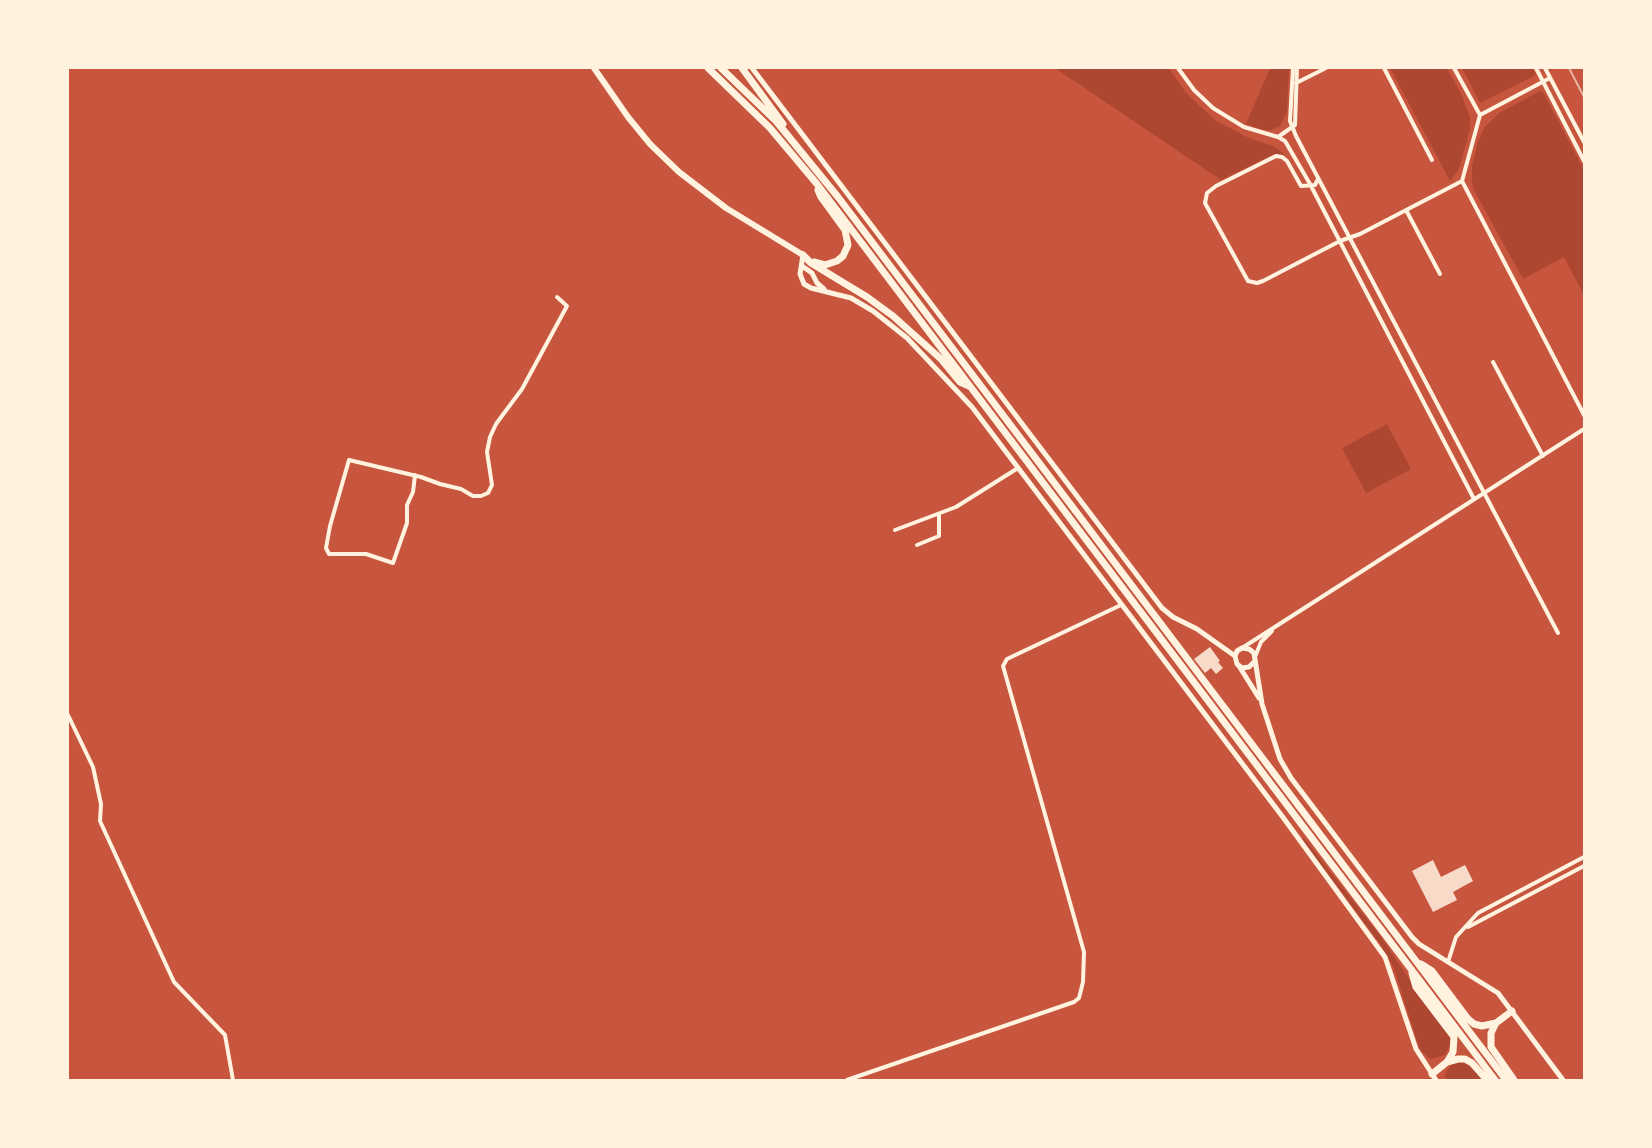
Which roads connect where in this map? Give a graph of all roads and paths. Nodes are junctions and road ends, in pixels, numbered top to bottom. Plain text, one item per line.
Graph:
1 (594, 68) edge
2 (708, 68) edge
3 (721, 68) edge
4 (742, 68) edge
5 (752, 68) edge
6 (1178, 68) edge
7 (1295, 68) edge
8 (1326, 68) edge
9 (1384, 68) edge
10 (1454, 68) edge
11 (1536, 68) edge
12 (1545, 68) edge
13 (1550, 78) junction
14 (1543, 81) junction
15 (1296, 83) junction
16 (1479, 115) junction
17 (1292, 128) junction
18 (1278, 137) junction
19 (1584, 142) edge
20 (804, 153) junction
21 (1432, 159) dead end
22 (1584, 161) edge
23 (1318, 179) junction
24 (1462, 181) junction
25 (817, 184) junction
26 (1310, 184) junction
27 (1327, 195) junction
28 (1319, 201) junction
29 (1406, 210) junction
30 (1349, 239) junction
31 (1340, 241) junction
32 (803, 255) junction
33 (802, 266) junction
34 (1440, 274) dead end
35 (828, 292) junction
36 (557, 297) dead end
37 (1413, 360) junction
38 (1493, 362) dead end
39 (1405, 365) junction
40 (1419, 371) junction
41 (1410, 376) junction
42 (970, 387) junction
43 (1584, 415) edge
44 (1584, 429) edge
45 (1543, 456) junction
46 (1018, 468) junction
47 (415, 475) junction
48 (1483, 493) junction
49 (1474, 499) junction
50 (939, 514) junction
51 (895, 530) dead end
52 (917, 545) dead end
53 (1121, 605) junction
54 (1275, 628) junction
55 (1558, 633) dead end
56 (1242, 648) junction
57 (1235, 656) junction
58 (1254, 660) junction
59 (1239, 666) junction
60 (1263, 704) junction
61 (68, 714) edge
62 (1584, 857) edge
63 (1584, 866) edge
64 (1465, 928) junction
65 (1415, 961) junction
66 (1448, 962) junction
67 (1410, 968) junction
68 (1512, 1011) junction
69 (1496, 1023) junction
70 (1447, 1062) junction
71 (1434, 1077) edge
72 (233, 1080) edge
73 (847, 1080) edge
74 (1487, 1080) edge
75 (1495, 1080) edge
76 (1506, 1080) edge
77 (1514, 1080) edge
78 (1563, 1080) edge

1 - 32 main road
2 - 25 highway
3 - 20 highway
4 - 20 highway
5 - 57 street
6 - 18 street
7 - 15 street
7 - 17 street
8 - 15 street
9 - 21 street
10 - 16 street
11 - 14 street
12 - 13 street
13 - 14 street
13 - 19 street
14 - 16 street
14 - 22 street
15 - 17 street
16 - 24 street
17 - 18 street
17 - 23 street
18 - 26 street
20 - 65 highway
23 - 26 street
23 - 27 street
24 - 29 street
24 - 43 street
25 - 32 highway
25 - 42 highway
26 - 28 street
26 - 31 street
27 - 28 street
27 - 30 street
28 - 31 street
29 - 30 street
29 - 34 street
30 - 31 street
30 - 37 street
31 - 39 street
32 - 33 street
32 - 42 highway
33 - 35 street
33 - 35 street
35 - 46 street
36 - 47 street
37 - 39 street
37 - 40 street
38 - 45 street
39 - 41 street
40 - 41 street
40 - 48 street
41 - 49 street
42 - 67 highway
44 - 45 street
45 - 48 street
46 - 50 street
46 - 53 street
47 - 47 street
48 - 49 street
48 - 55 street
49 - 54 street
50 - 51 street
50 - 52 street
53 - 71 street
53 - 73 street
54 - 56 street
54 - 58 street
56 - 57 street
56 - 58 street
57 - 59 street
58 - 59 street
58 - 60 street
59 - 60 street
60 - 66 street
61 - 72 street
62 - 64 street
63 - 64 street
64 - 66 street
65 - 69 highway
65 - 76 highway
66 - 68 street
67 - 70 highway
67 - 75 highway
68 - 69 highway
68 - 78 street
69 - 77 highway
70 - 71 highway
70 - 74 highway

